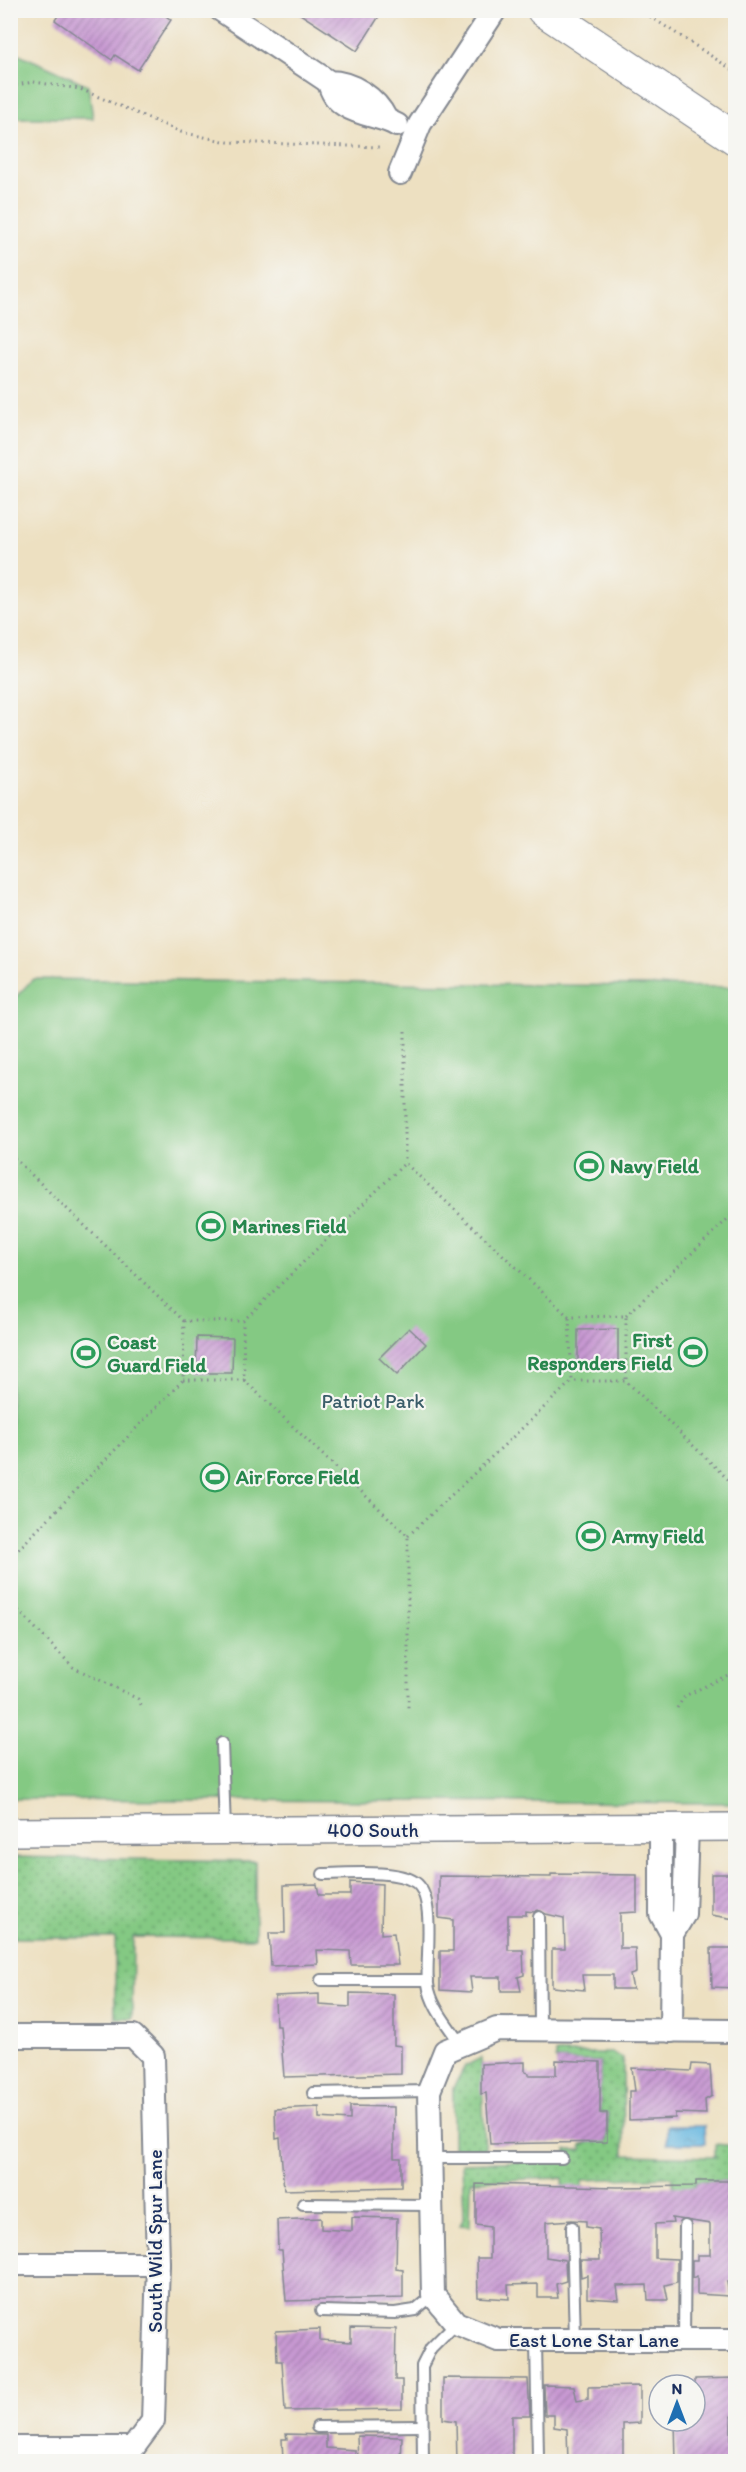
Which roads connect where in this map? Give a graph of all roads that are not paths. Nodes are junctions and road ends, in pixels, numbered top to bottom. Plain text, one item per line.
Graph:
1 (221, 10) edge
2 (495, 10) edge
3 (543, 10) edge
4 (413, 135) junction
5 (735, 139) edge
6 (400, 173) dead end
7 (222, 1743) dead end
8 (735, 1827) edge
9 (674, 1828) junction
10 (225, 1831) junction
11 (10, 1832) edge
12 (323, 1874) dead end
13 (539, 1917) dead end
14 (321, 1980) dead end
15 (428, 1980) junction
16 (540, 2030) junction
17 (671, 2031) junction
18 (735, 2031) edge
19 (10, 2036) edge
20 (453, 2048) junction
21 (429, 2091) junction
22 (313, 2093) dead end
23 (430, 2158) junction
24 (562, 2158) dead end
25 (303, 2204) dead end
26 (431, 2205) junction
27 (685, 2226) dead end
28 (572, 2227) dead end
29 (158, 2264) junction
30 (10, 2265) edge
31 (433, 2295) junction
32 (321, 2311) dead end
33 (456, 2323) junction
34 (536, 2340) junction
35 (575, 2340) junction
36 (684, 2340) junction
37 (735, 2340) edge
38 (422, 2426) junction
39 (317, 2427) dead end
40 (10, 2448) edge
41 (538, 2457) dead end
42 (423, 2462) edge

1 - 4 street
2 - 4 street
3 - 5 main road
4 - 6 street
7 - 10 lane
8 - 9 street, 400 South
9 - 10 street, 400 South
9 - 17 street
10 - 11 street, 400 South
12 - 15 lane
13 - 16 lane
14 - 15 lane
15 - 20 lane
16 - 17 street
16 - 20 street
17 - 18 street
19 - 29 street, South Wild Spur Lane
20 - 21 street
21 - 22 lane
21 - 23 street
23 - 24 lane
23 - 26 street
25 - 26 lane
26 - 31 street
27 - 36 lane
28 - 35 lane
29 - 30 street
29 - 40 street, South Wild Spur Lane
31 - 32 lane
31 - 33 street
33 - 34 street, East Lone Star Lane
33 - 38 lane
34 - 35 street, East Lone Star Lane
34 - 41 lane
35 - 36 street, East Lone Star Lane
36 - 37 street, East Lone Star Lane
38 - 39 lane
38 - 42 lane

